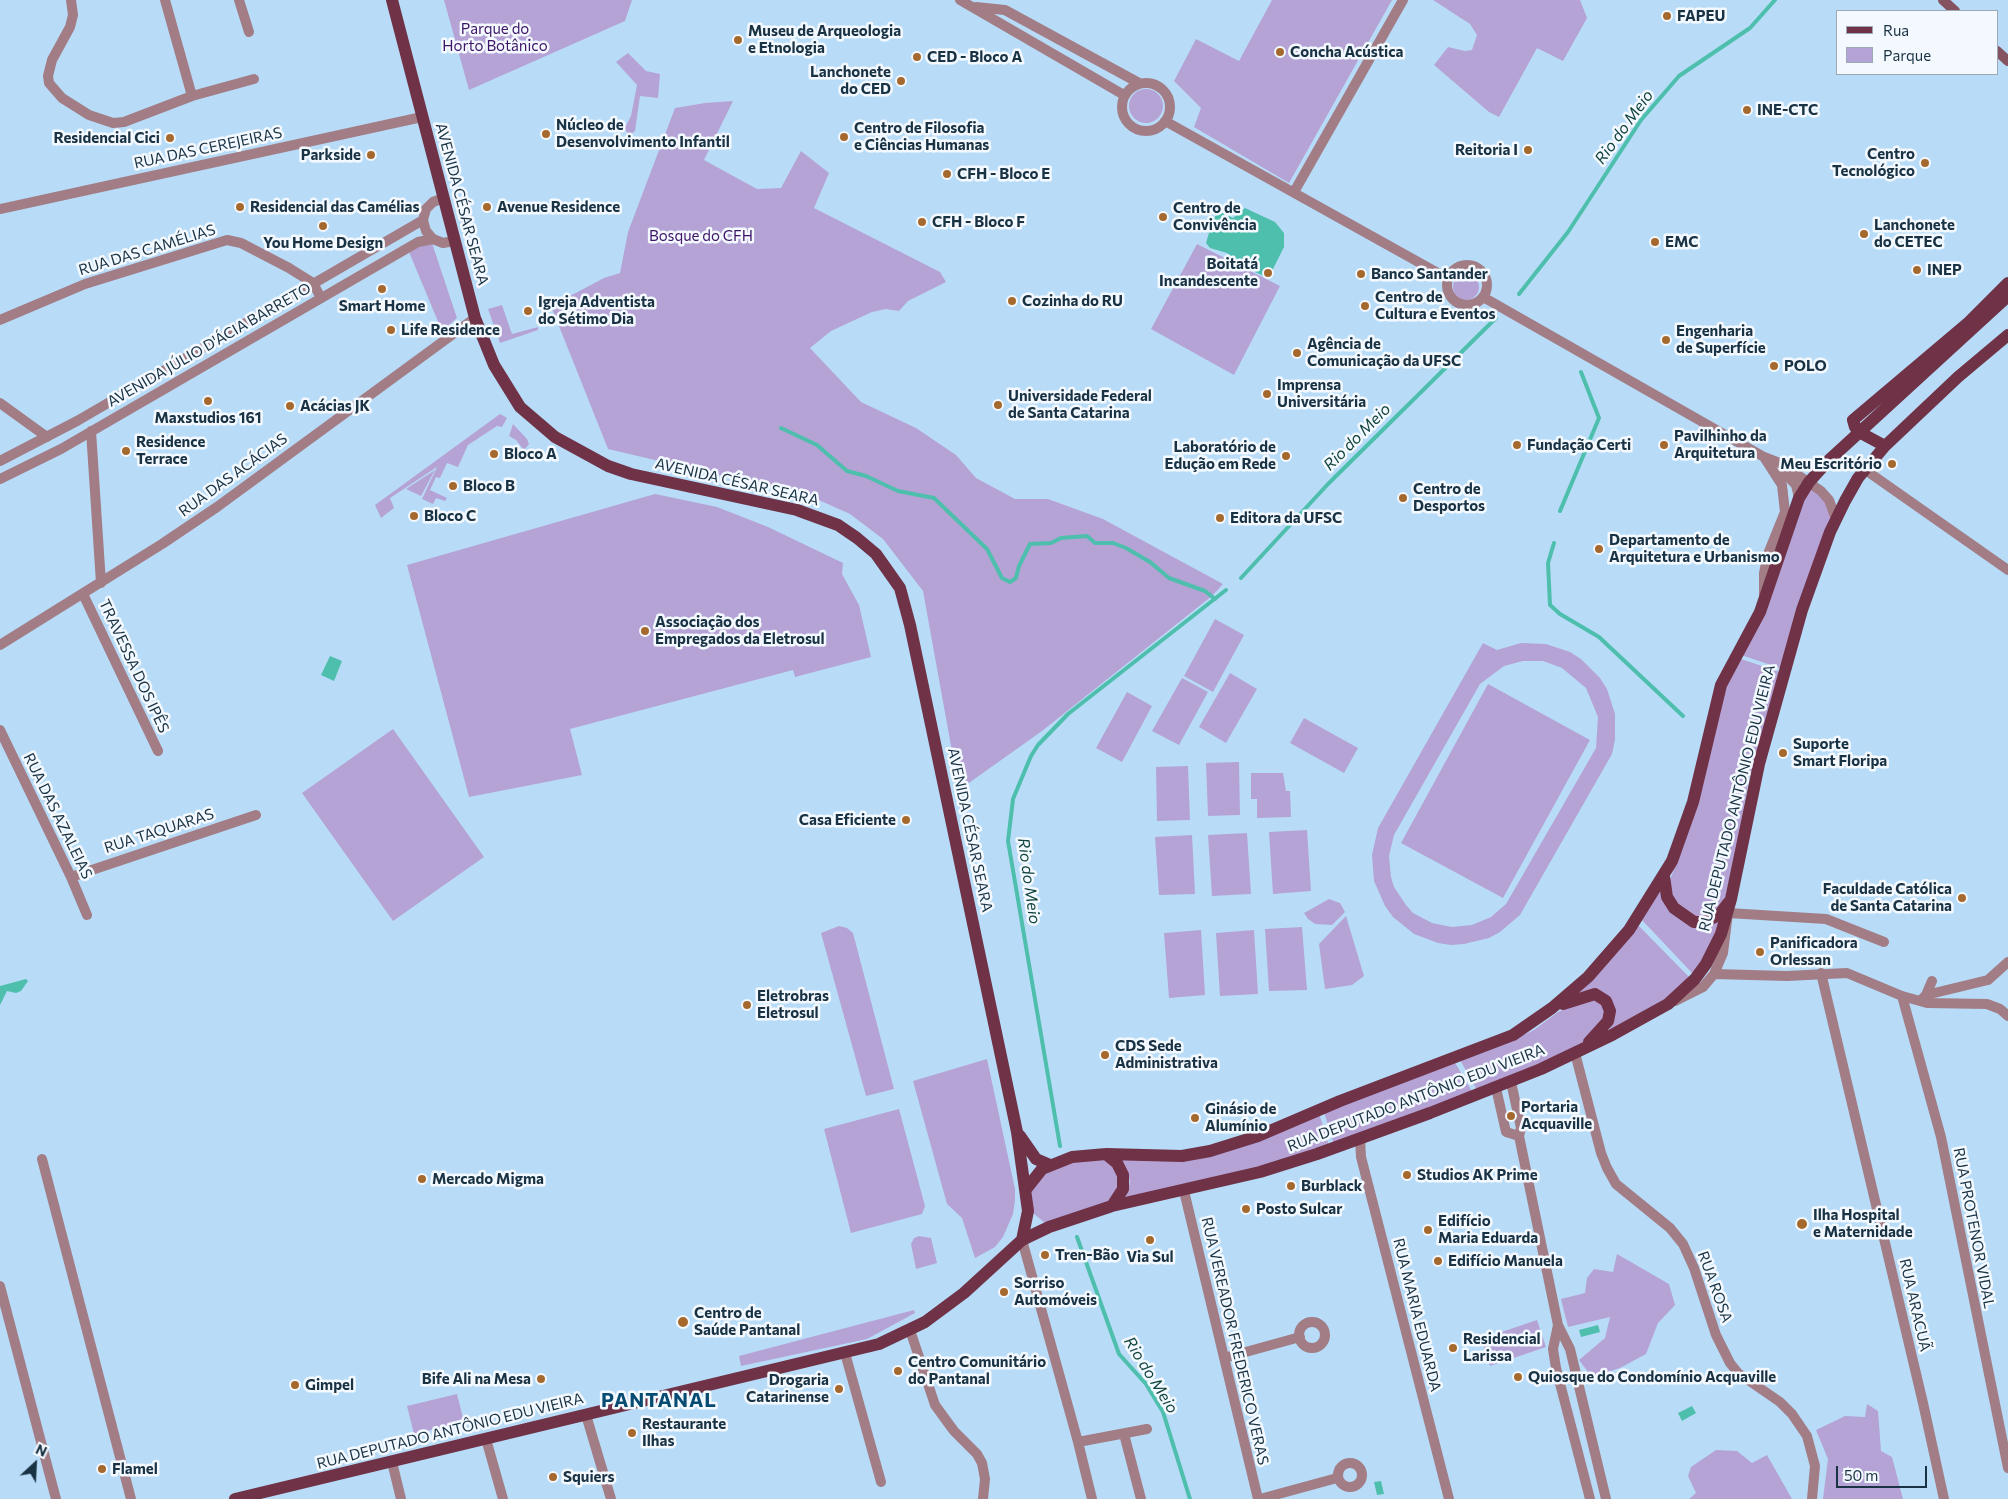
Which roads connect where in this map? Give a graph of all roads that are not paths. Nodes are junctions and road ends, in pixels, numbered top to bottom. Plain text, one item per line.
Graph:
1 (71, 0) edge
2 (166, 0) edge
3 (239, 0) edge
4 (392, 0) edge
5 (960, 0) edge
6 (1403, 0) edge
7 (1944, 0) edge
8 (971, 6) junction
9 (1954, 10) edge
10 (249, 32) dead end
11 (1998, 51) edge
12 (2008, 61) edge
13 (254, 79) dead end
14 (1139, 84) junction
15 (1124, 95) junction
16 (192, 96) junction
17 (422, 117) junction
18 (1165, 121) junction
19 (1294, 192) junction
20 (443, 198) junction
21 (0, 209) edge
22 (423, 220) junction
23 (433, 239) junction
24 (454, 241) junction
25 (1448, 278) junction
26 (313, 283) junction
27 (2008, 283) edge
28 (2008, 296) edge
29 (1483, 297) junction
30 (321, 298) junction
31 (475, 318) junction
32 (0, 320) edge
33 (2008, 335) edge
34 (0, 403) edge
35 (91, 431) junction
36 (1859, 432) junction
37 (47, 436) junction
38 (1885, 446) junction
39 (1764, 457) junction
40 (0, 461) edge
41 (1864, 470) junction
42 (0, 478) edge
43 (1809, 482) junction
44 (1799, 498) junction
45 (1836, 519) junction
46 (2008, 570) edge
47 (101, 583) junction
48 (84, 594) junction
49 (1764, 598) junction
50 (0, 644) edge
51 (0, 730) edge
52 (158, 751) dead end
53 (256, 815) dead end
54 (71, 876) junction
55 (1664, 876) junction
56 (1731, 899) junction
57 (1728, 913) junction
58 (87, 915) dead end
59 (1884, 942) dead end
60 (2008, 962) edge
61 (1821, 973) junction
62 (1714, 974) junction
63 (1932, 981) dead end
64 (1902, 996) junction
65 (1923, 998) junction
66 (1668, 1004) junction
67 (1552, 1008) junction
68 (2008, 1016) edge
69 (1578, 1051) junction
70 (1511, 1082) junction
71 (1496, 1088) junction
72 (1017, 1132) junction
73 (1519, 1136) junction
74 (1360, 1138) junction
75 (1106, 1154) junction
76 (42, 1159) dead end
77 (1050, 1165) junction
78 (1027, 1188) junction
79 (1184, 1191) junction
80 (1112, 1206) junction
81 (1028, 1211) junction
82 (1049, 1227) junction
83 (1022, 1240) junction
84 (0, 1286) edge
85 (1558, 1326) junction
86 (910, 1330) junction
87 (1300, 1337) dead end
88 (845, 1353) junction
89 (1224, 1358) junction
90 (586, 1415) junction
91 (1147, 1429) dead end
92 (1124, 1434) junction
93 (486, 1439) junction
94 (1078, 1442) junction
95 (392, 1462) junction
96 (1596, 1462) junction
97 (1581, 1466) junction
98 (2008, 1468) edge
99 (1337, 1478) dead end
100 (881, 1482) dead end
101 (56, 1499) edge
102 (131, 1499) edge
103 (235, 1499) edge
104 (401, 1499) edge
105 (503, 1499) edge
106 (611, 1499) edge
107 (983, 1499) edge
108 (1092, 1499) edge
109 (1141, 1499) edge
110 (1259, 1499) edge
111 (1449, 1499) edge
112 (1590, 1499) edge
113 (1606, 1499) edge
114 (1812, 1499) edge
115 (1944, 1499) edge

1 - 16 street
2 - 16 street
3 - 10 street
4 - 17 main road, AVENIDA CÉSAR SEARA
5 - 8 street
6 - 19 street
7 - 9 main road
8 - 14 street
8 - 15 street
11 - 12 main road
13 - 16 street
14 - 15 street
14 - 18 street
15 - 18 street
17 - 20 main road, AVENIDA CÉSAR SEARA
17 - 21 street, RUA DAS CEREJEIRAS
18 - 19 street
19 - 25 street
20 - 22 street
20 - 24 main road, AVENIDA CÉSAR SEARA
22 - 23 street
22 - 26 street, AVENIDA JÚLIO D'ÁCIA BARRETO
23 - 24 street
23 - 30 street, AVENIDA JÚLIO D'ÁCIA BARRETO
24 - 31 main road, AVENIDA CÉSAR SEARA
25 - 29 street
25 - 29 street
26 - 30 street, RUA DAS CAMÉLIAS
26 - 32 street, RUA DAS CAMÉLIAS
26 - 37 street, AVENIDA JÚLIO D'ÁCIA BARRETO
27 - 36 main road
28 - 36 main road
29 - 39 street
30 - 35 street, AVENIDA JÚLIO D'ÁCIA BARRETO
31 - 47 street, RUA DAS ACÁCIAS
31 - 72 main road, AVENIDA CÉSAR SEARA
33 - 38 main road, RUA DEPUTADO ANTÔNIO EDU VIEIRA
34 - 37 street
35 - 42 street, AVENIDA JÚLIO D'ÁCIA BARRETO
35 - 47 street
36 - 38 main road
36 - 43 main road
37 - 40 street, AVENIDA JÚLIO D'ÁCIA BARRETO
38 - 41 main road, RUA DEPUTADO ANTÔNIO EDU VIEIRA
39 - 43 street
39 - 44 street
39 - 49 street
41 - 45 main road, RUA DEPUTADO ANTÔNIO EDU VIEIRA
41 - 46 street
43 - 44 main road
43 - 45 street
44 - 49 main road
45 - 56 main road, RUA DEPUTADO ANTÔNIO EDU VIEIRA
47 - 48 street, RUA DAS ACÁCIAS
48 - 50 street, RUA DAS ACÁCIAS
48 - 52 street, TRAVESSA DOS IPÊS
49 - 55 main road
51 - 54 street, RUA DAS AZALEIAS
53 - 54 street, RUA TAQUARAS
54 - 58 street, RUA DAS AZALEIAS
55 - 56 main road
55 - 67 main road
56 - 57 main road, RUA DEPUTADO ANTÔNIO EDU VIEIRA
57 - 59 street
57 - 62 street
57 - 66 main road, RUA DEPUTADO ANTÔNIO EDU VIEIRA
60 - 65 street
61 - 62 street
61 - 64 street
61 - 115 street, RUA ARACUÃ
62 - 66 street
63 - 65 street
64 - 65 street
64 - 98 street, RUA PROTENOR VIDAL
65 - 68 street
66 - 69 main road, RUA DEPUTADO ANTÔNIO EDU VIEIRA
67 - 69 main road
67 - 75 main road
69 - 70 main road, RUA DEPUTADO ANTÔNIO EDU VIEIRA
69 - 114 street, RUA ROSA
70 - 71 main road, RUA DEPUTADO ANTÔNIO EDU VIEIRA
70 - 73 street
71 - 73 street
71 - 74 main road, RUA DEPUTADO ANTÔNIO EDU VIEIRA
72 - 77 main road, AVENIDA CÉSAR SEARA
72 - 78 main road, AVENIDA CÉSAR SEARA
73 - 85 street
74 - 79 main road, RUA DEPUTADO ANTÔNIO EDU VIEIRA
74 - 111 street, RUA MARIA EDUARDA
75 - 77 main road
75 - 80 main road
76 - 102 street
77 - 78 main road
78 - 81 main road, AVENIDA CÉSAR SEARA
79 - 80 main road, RUA DEPUTADO ANTÔNIO EDU VIEIRA
79 - 89 street, RUA VEREADOR FREDERICO VERAS
80 - 82 main road
81 - 82 main road
81 - 83 main road, AVENIDA CÉSAR SEARA
82 - 83 main road, RUA DEPUTADO ANTÔNIO EDU VIEIRA
83 - 86 main road, RUA DEPUTADO ANTÔNIO EDU VIEIRA
83 - 94 street
84 - 101 street
85 - 96 street
85 - 97 street
86 - 88 main road, RUA DEPUTADO ANTÔNIO EDU VIEIRA
86 - 107 street
87 - 89 street
88 - 90 main road, RUA DEPUTADO ANTÔNIO EDU VIEIRA
88 - 100 street
89 - 110 street, RUA VEREADOR FREDERICO VERAS
90 - 93 main road, RUA DEPUTADO ANTÔNIO EDU VIEIRA
90 - 106 street
91 - 92 street
92 - 94 street
92 - 109 street
93 - 95 main road, RUA DEPUTADO ANTÔNIO EDU VIEIRA
93 - 105 street
94 - 108 street
95 - 103 main road, RUA DEPUTADO ANTÔNIO EDU VIEIRA
95 - 104 street
96 - 97 street
96 - 113 street
97 - 112 street
99 - 110 street

